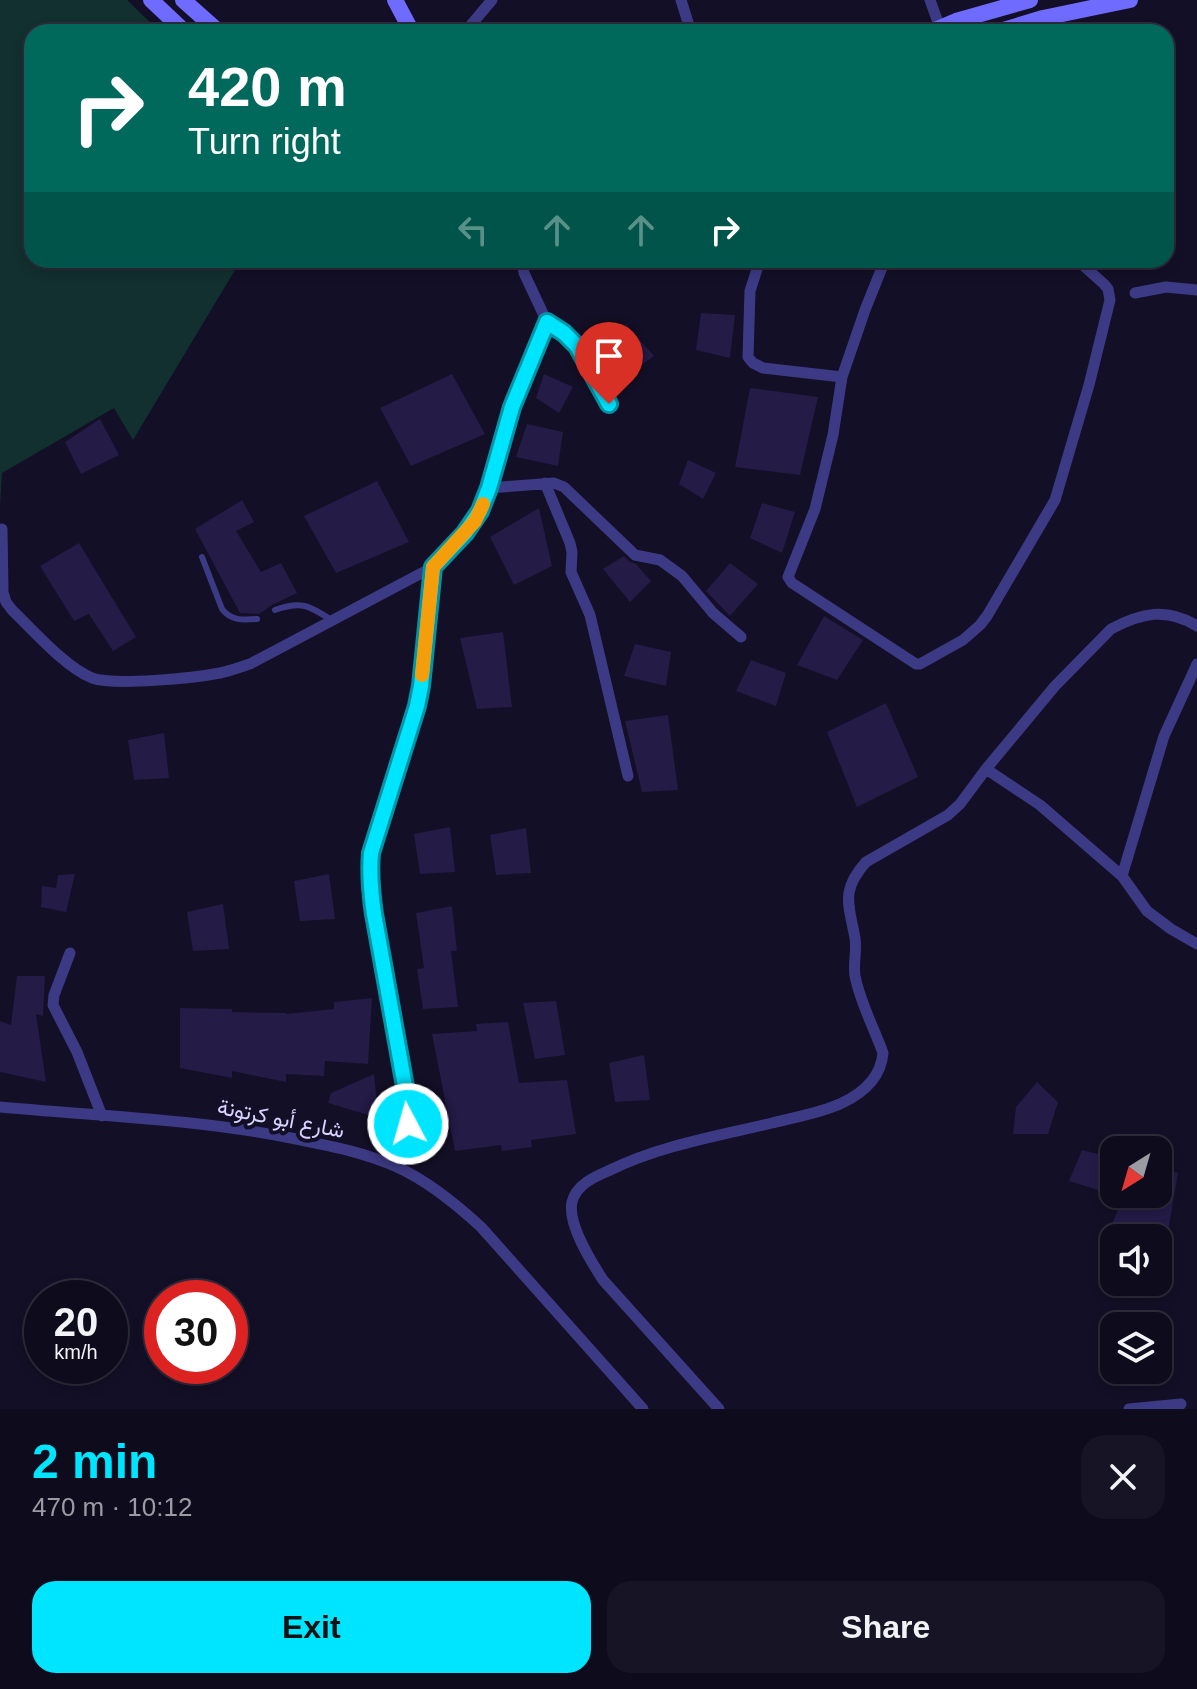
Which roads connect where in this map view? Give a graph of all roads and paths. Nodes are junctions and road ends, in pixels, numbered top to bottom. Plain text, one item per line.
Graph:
1 (151, 0) edge
2 (183, 0) edge
3 (395, 0) edge
4 (492, 0) edge
5 (681, 0) edge
6 (930, 0) edge
7 (1030, 0) edge
8 (1130, 0) edge
9 (176, 24) edge
10 (210, 24) edge
11 (408, 24) edge
12 (472, 24) edge
13 (688, 24) edge
14 (934, 24) edge
15 (949, 24) edge
16 (1023, 24) edge
17 (523, 268) edge
18 (526, 268) edge
19 (757, 268) edge
20 (882, 268) edge
21 (1086, 268) edge
22 (524, 273) junction
23 (1197, 290) edge
24 (1135, 293) dead end
25 (547, 322) junction
26 (842, 377) junction
27 (609, 404) dead end
28 (545, 483) junction
29 (489, 488) junction
30 (2, 529) dead end
31 (202, 557) dead end
32 (433, 567) junction
33 (275, 610) dead end
34 (257, 619) dead end
35 (333, 621) junction
36 (1197, 626) edge
37 (741, 637) dead end
38 (1197, 664) edge
39 (986, 769) junction
40 (628, 776) dead end
41 (1122, 876) junction
42 (1197, 944) edge
43 (70, 953) dead end
44 (0, 1107) edge
45 (102, 1116) junction
46 (400, 1168) junction
47 (1181, 1404) dead end
48 (643, 1409) edge
49 (719, 1409) edge
50 (1129, 1409) edge

1 - 9 street
2 - 10 street
3 - 11 street
4 - 12 street
5 - 13 street
6 - 14 street
7 - 15 street
8 - 16 street
17 - 22 street
18 - 22 street
19 - 26 street
20 - 26 street
21 - 26 street
22 - 25 street
23 - 24 street
25 - 27 street
25 - 29 street
28 - 29 street
28 - 37 street
28 - 40 street
29 - 32 street
30 - 35 street
31 - 34 lane
32 - 35 street
32 - 46 street
33 - 35 lane
36 - 39 street
38 - 41 street
39 - 41 street
39 - 49 street
41 - 42 street
43 - 45 street
44 - 45 street, شارع أبو كرتونة
45 - 46 street, شارع أبو كرتونة
46 - 48 street, شارع أبو كرتونة
47 - 50 street

